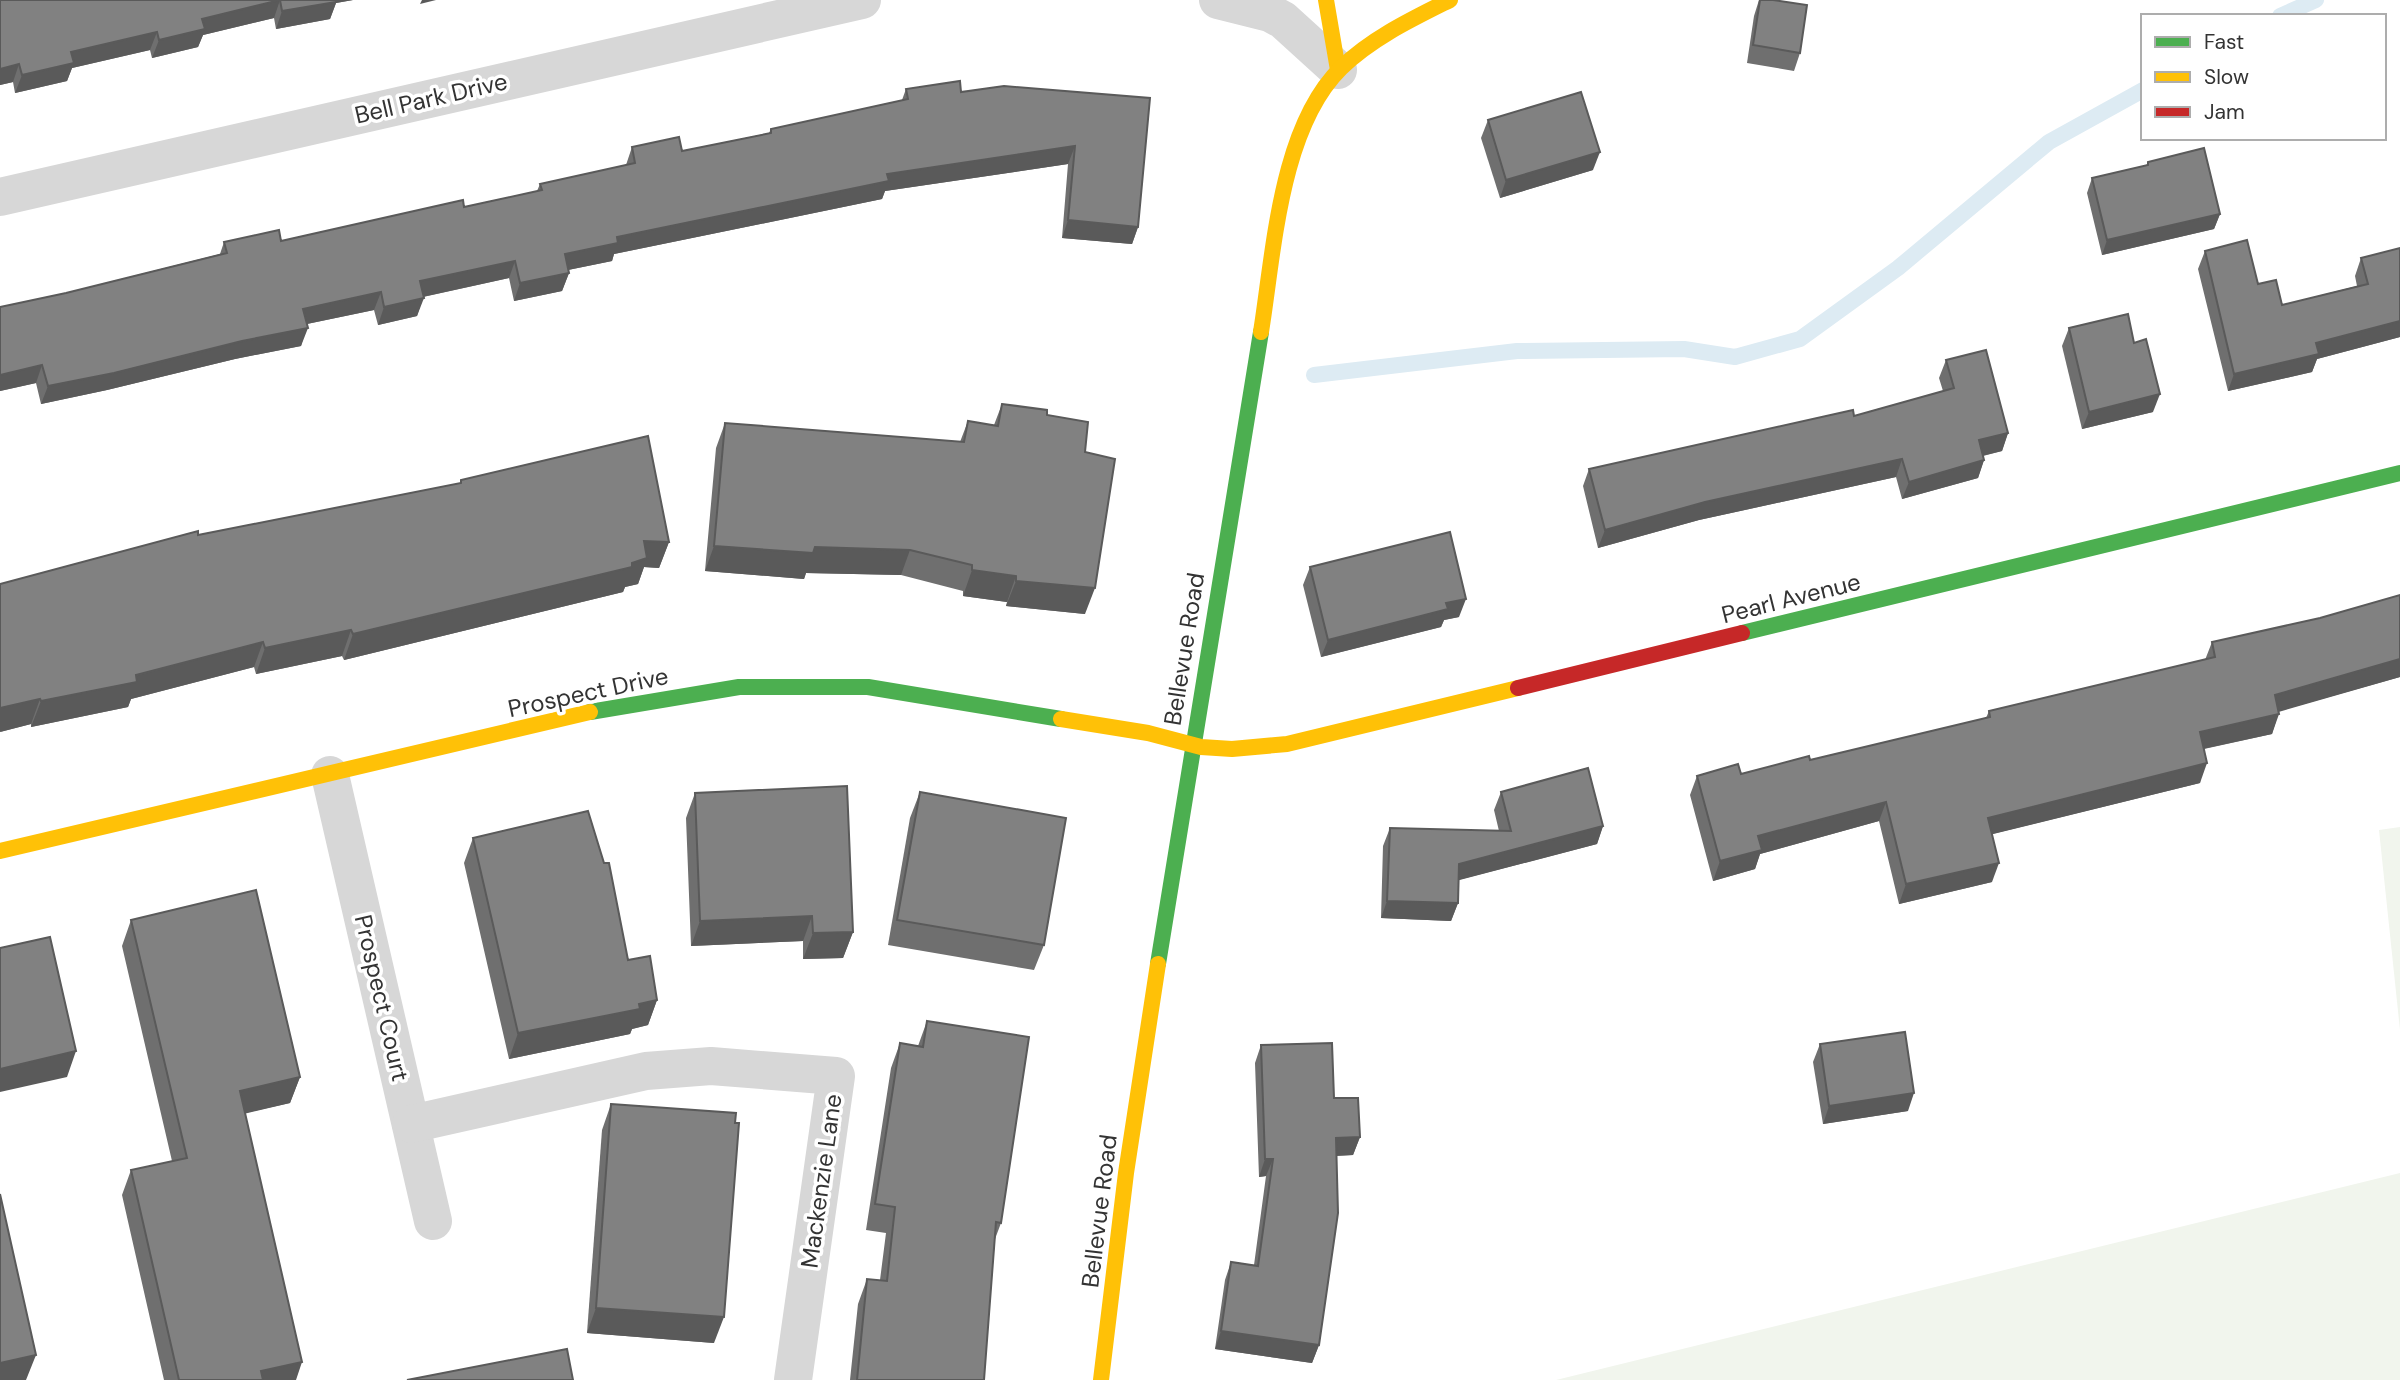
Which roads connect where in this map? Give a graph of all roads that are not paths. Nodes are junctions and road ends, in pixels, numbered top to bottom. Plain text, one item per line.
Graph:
1 (862, 0) edge
2 (1218, 0) edge
3 (1326, 0) edge
4 (1450, 0) edge
5 (1338, 70) junction
6 (0, 197) edge
7 (2400, 473) edge
8 (1191, 748) junction
9 (330, 775) junction
10 (0, 851) edge
11 (411, 1124) junction
12 (433, 1221) dead end
13 (793, 1380) edge
14 (1101, 1380) edge

1 - 6 street, Bell Park Drive
2 - 5 street
3 - 5 street
4 - 5 street, Bellevue Road
5 - 8 street, Bellevue Road
7 - 8 street, Pearl Avenue
8 - 9 street, Prospect Drive
8 - 14 street, Bellevue Road
9 - 10 street, Prospect Drive
9 - 11 street, Prospect Court
11 - 12 street, Prospect Court
11 - 13 street, Mackenzie Lane

